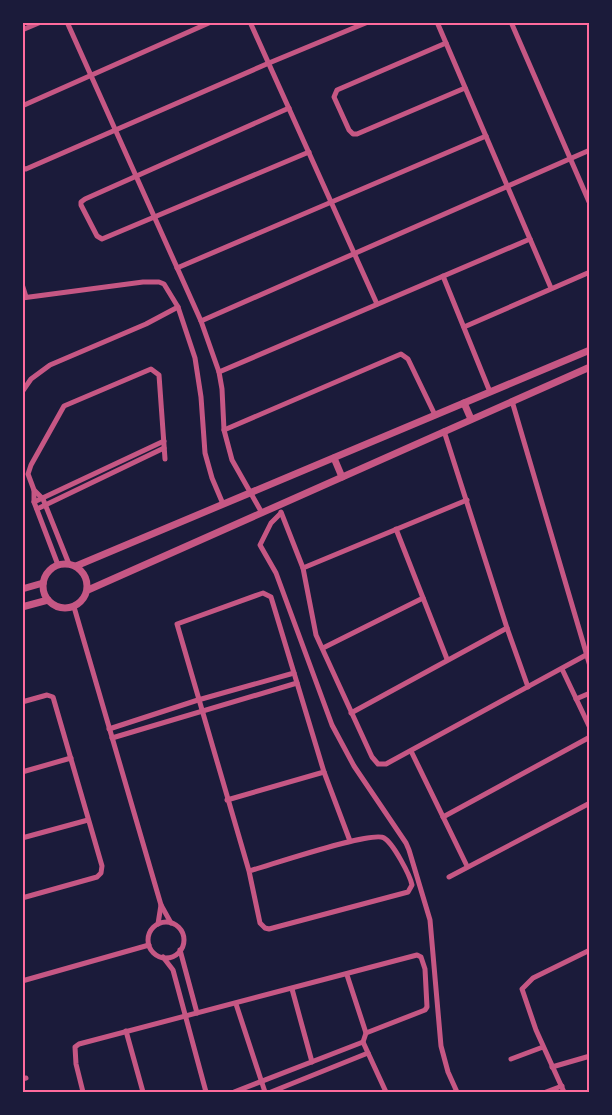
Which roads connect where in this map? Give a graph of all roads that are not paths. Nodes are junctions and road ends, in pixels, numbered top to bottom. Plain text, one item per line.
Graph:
1 (41, 22) edge
2 (67, 22) edge
3 (211, 22) edge
4 (250, 22) edge
5 (368, 22) edge
6 (437, 22) edge
7 (511, 22) edge
8 (22, 30) edge
9 (446, 43) junction
10 (269, 63) junction
11 (91, 75) junction
12 (465, 88) junction
13 (22, 106) edge
14 (289, 108) junction
15 (116, 130) junction
16 (486, 136) junction
17 (590, 150) edge
18 (309, 152) junction
19 (569, 159) junction
20 (22, 168) edge
21 (136, 177) junction
22 (507, 186) junction
23 (331, 202) junction
24 (590, 204) edge
25 (154, 218) junction
26 (530, 238) junction
27 (354, 254) junction
28 (177, 268) junction
29 (590, 272) edge
30 (443, 276) junction
31 (22, 284) edge
32 (551, 288) junction
33 (24, 297) edge
34 (377, 304) junction
35 (178, 307) junction
36 (201, 321) junction
37 (464, 327) junction
38 (590, 350) edge
39 (577, 355) junction
40 (587, 368) edge
41 (219, 372) junction
42 (22, 392) edge
43 (490, 392) junction
44 (512, 401) junction
45 (464, 403) junction
46 (435, 415) junction
47 (471, 419) junction
48 (224, 430) junction
49 (444, 431) junction
50 (164, 441) junction
51 (164, 448) junction
52 (334, 458) junction
53 (165, 459) dead end
54 (342, 477) junction
55 (26, 480) edge
56 (34, 490) junction
57 (252, 492) junction
58 (43, 499) junction
59 (467, 500) junction
60 (34, 502) junction
61 (223, 504) junction
62 (46, 506) junction
63 (37, 509) junction
64 (280, 509) junction
65 (262, 513) junction
66 (396, 529) junction
67 (58, 565) junction
68 (72, 565) junction
69 (303, 568) junction
70 (43, 583) junction
71 (22, 589) edge
72 (88, 590) junction
73 (423, 598) junction
74 (48, 600) junction
75 (22, 607) edge
76 (74, 607) junction
77 (507, 628) junction
78 (323, 648) junction
79 (586, 655) junction
80 (447, 659) junction
81 (590, 666) edge
82 (562, 669) junction
83 (294, 673) junction
84 (297, 683) junction
85 (528, 687) junction
86 (590, 693) edge
87 (576, 699) junction
88 (198, 700) junction
89 (22, 702) edge
90 (201, 711) junction
91 (351, 712) junction
92 (590, 728) edge
93 (109, 729) junction
94 (590, 737) edge
95 (112, 738) junction
96 (411, 751) junction
97 (70, 758) junction
98 (324, 771) junction
99 (22, 772) edge
100 (227, 800) junction
101 (590, 803) edge
102 (443, 817) junction
103 (88, 820) junction
104 (22, 838) edge
105 (350, 841) junction
106 (467, 866) junction
107 (249, 871) junction
108 (449, 877) dead end
109 (22, 898) edge
110 (161, 906) junction
111 (171, 922) junction
112 (158, 924) junction
113 (149, 945) junction
114 (180, 950) junction
115 (590, 950) edge
116 (164, 957) junction
117 (347, 975) junction
118 (22, 981) edge
119 (292, 989) junction
120 (236, 1004) junction
121 (197, 1013) junction
122 (186, 1016) junction
123 (126, 1031) junction
124 (366, 1032) junction
125 (363, 1042) junction
126 (543, 1047) junction
127 (368, 1053) junction
128 (590, 1056) edge
129 (511, 1059) dead end
130 (312, 1062) junction
131 (552, 1067) junction
132 (261, 1082) junction
133 (562, 1086) junction
134 (83, 1092) edge
135 (144, 1092) edge
136 (206, 1092) edge
137 (234, 1092) edge
138 (265, 1092) edge
139 (271, 1092) edge
140 (386, 1092) edge
141 (457, 1092) edge
142 (546, 1092) edge
143 (564, 1092) edge

1 - 8 street
2 - 11 street
3 - 11 street
4 - 10 street
5 - 10 street
6 - 9 street
7 - 19 street
9 - 12 street
9 - 12 street
10 - 14 street
10 - 15 street
11 - 13 street
11 - 15 street
12 - 16 street
14 - 18 street
14 - 21 street
15 - 20 street
15 - 21 street
16 - 22 street
16 - 23 street
17 - 19 street
18 - 23 street
18 - 25 street
19 - 22 street
19 - 24 street
21 - 25 street
21 - 25 street
22 - 26 street
22 - 27 street
23 - 27 street
23 - 28 street
25 - 28 street
26 - 30 street
26 - 32 street
27 - 34 street
27 - 36 street
28 - 36 street
29 - 32 street
30 - 34 street
30 - 37 street
31 - 33 street
32 - 37 street
33 - 35 street
34 - 41 street
35 - 42 street
35 - 61 street
36 - 41 street
37 - 43 street
38 - 39 street
39 - 40 street
39 - 43 street
40 - 44 street
41 - 48 street
43 - 45 street
44 - 47 street
44 - 79 street
45 - 46 street
45 - 47 street
46 - 48 street
46 - 52 street
47 - 49 street
48 - 57 street
49 - 54 street
49 - 59 street
50 - 51 street
50 - 55 street
50 - 58 street
51 - 53 street
51 - 62 street
52 - 54 street
52 - 57 street
54 - 64 street
55 - 56 street
56 - 58 street
56 - 60 street
57 - 61 street
57 - 65 street
58 - 60 street
58 - 62 street
59 - 66 street
59 - 77 street
60 - 63 street
61 - 68 street
62 - 63 street
62 - 68 street
63 - 67 street
64 - 65 street
64 - 69 street
64 - 141 street
65 - 72 street
66 - 69 street
66 - 73 street
67 - 68 street
67 - 70 street
68 - 72 street
69 - 78 street
70 - 71 street
70 - 74 street
72 - 76 street
73 - 78 street
73 - 80 street
74 - 75 street
74 - 76 street
76 - 93 street
77 - 80 street
77 - 85 street
78 - 91 street
79 - 81 street
79 - 82 street
80 - 91 street
82 - 85 street
82 - 87 street
83 - 84 street
83 - 88 street
83 - 88 street
84 - 90 street
84 - 98 street
85 - 96 street
86 - 87 street
87 - 92 street
88 - 90 street
88 - 93 street
89 - 97 street
90 - 95 street
90 - 100 street
91 - 96 street
93 - 95 street
94 - 102 street
95 - 110 street
96 - 102 street
97 - 99 street
97 - 103 street
98 - 100 street
98 - 105 street
100 - 107 street
101 - 106 street
102 - 106 street
103 - 104 street
103 - 109 street
105 - 107 street
105 - 107 street
106 - 108 street
110 - 111 street
110 - 112 street
111 - 112 street
111 - 114 street
112 - 113 street
113 - 116 street
113 - 118 street
114 - 116 street
114 - 121 street
115 - 126 street
116 - 122 street
117 - 119 street
117 - 124 street
117 - 124 street
119 - 120 street
119 - 130 street
120 - 121 street
120 - 132 street
121 - 122 street
122 - 123 street
122 - 136 street
123 - 134 street
123 - 135 street
124 - 125 street
125 - 127 street
125 - 130 street
126 - 129 street
126 - 131 street
127 - 139 street
127 - 140 street
128 - 131 street
130 - 132 street
131 - 133 street
132 - 137 street
132 - 138 street
133 - 142 street
133 - 143 street

